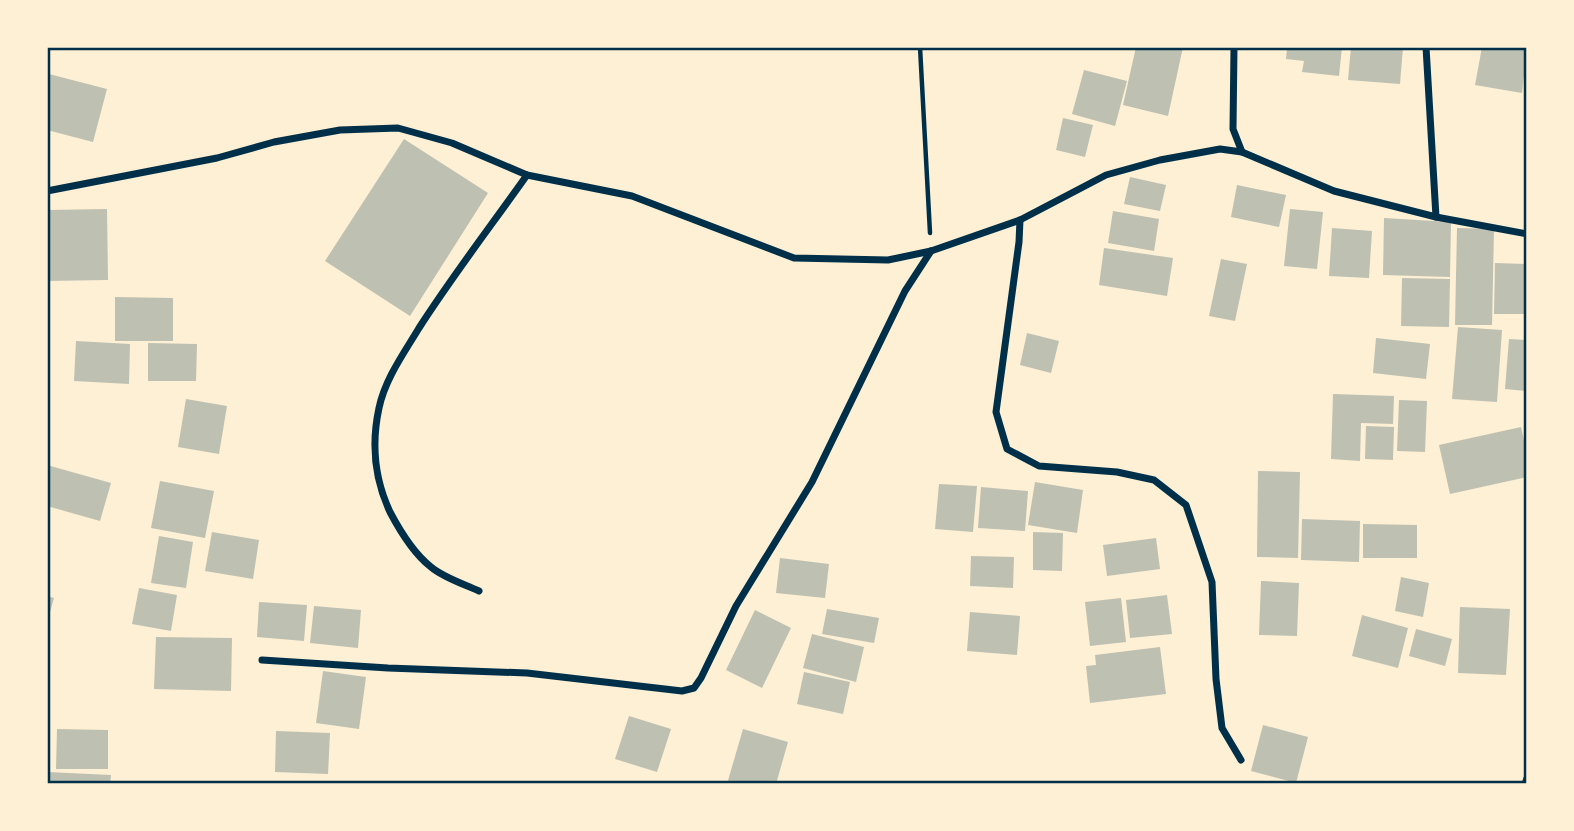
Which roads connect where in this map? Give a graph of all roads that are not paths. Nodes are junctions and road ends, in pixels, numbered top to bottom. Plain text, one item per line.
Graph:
1 (1234, 47) edge
2 (1426, 47) edge
3 (1242, 152) junction
4 (527, 175) junction
5 (47, 191) edge
6 (1436, 216) junction
7 (1020, 220) junction
8 (1527, 234) edge
9 (931, 251) junction
10 (479, 591) dead end
11 (262, 660) dead end
12 (1241, 760) dead end
13 (1527, 778) edge
14 (1525, 784) edge

1 - 3 street
2 - 6 street
3 - 6 street
3 - 7 street
4 - 5 street
4 - 9 street
4 - 10 street
6 - 8 street
7 - 9 street
7 - 12 street
9 - 11 street
13 - 14 street

